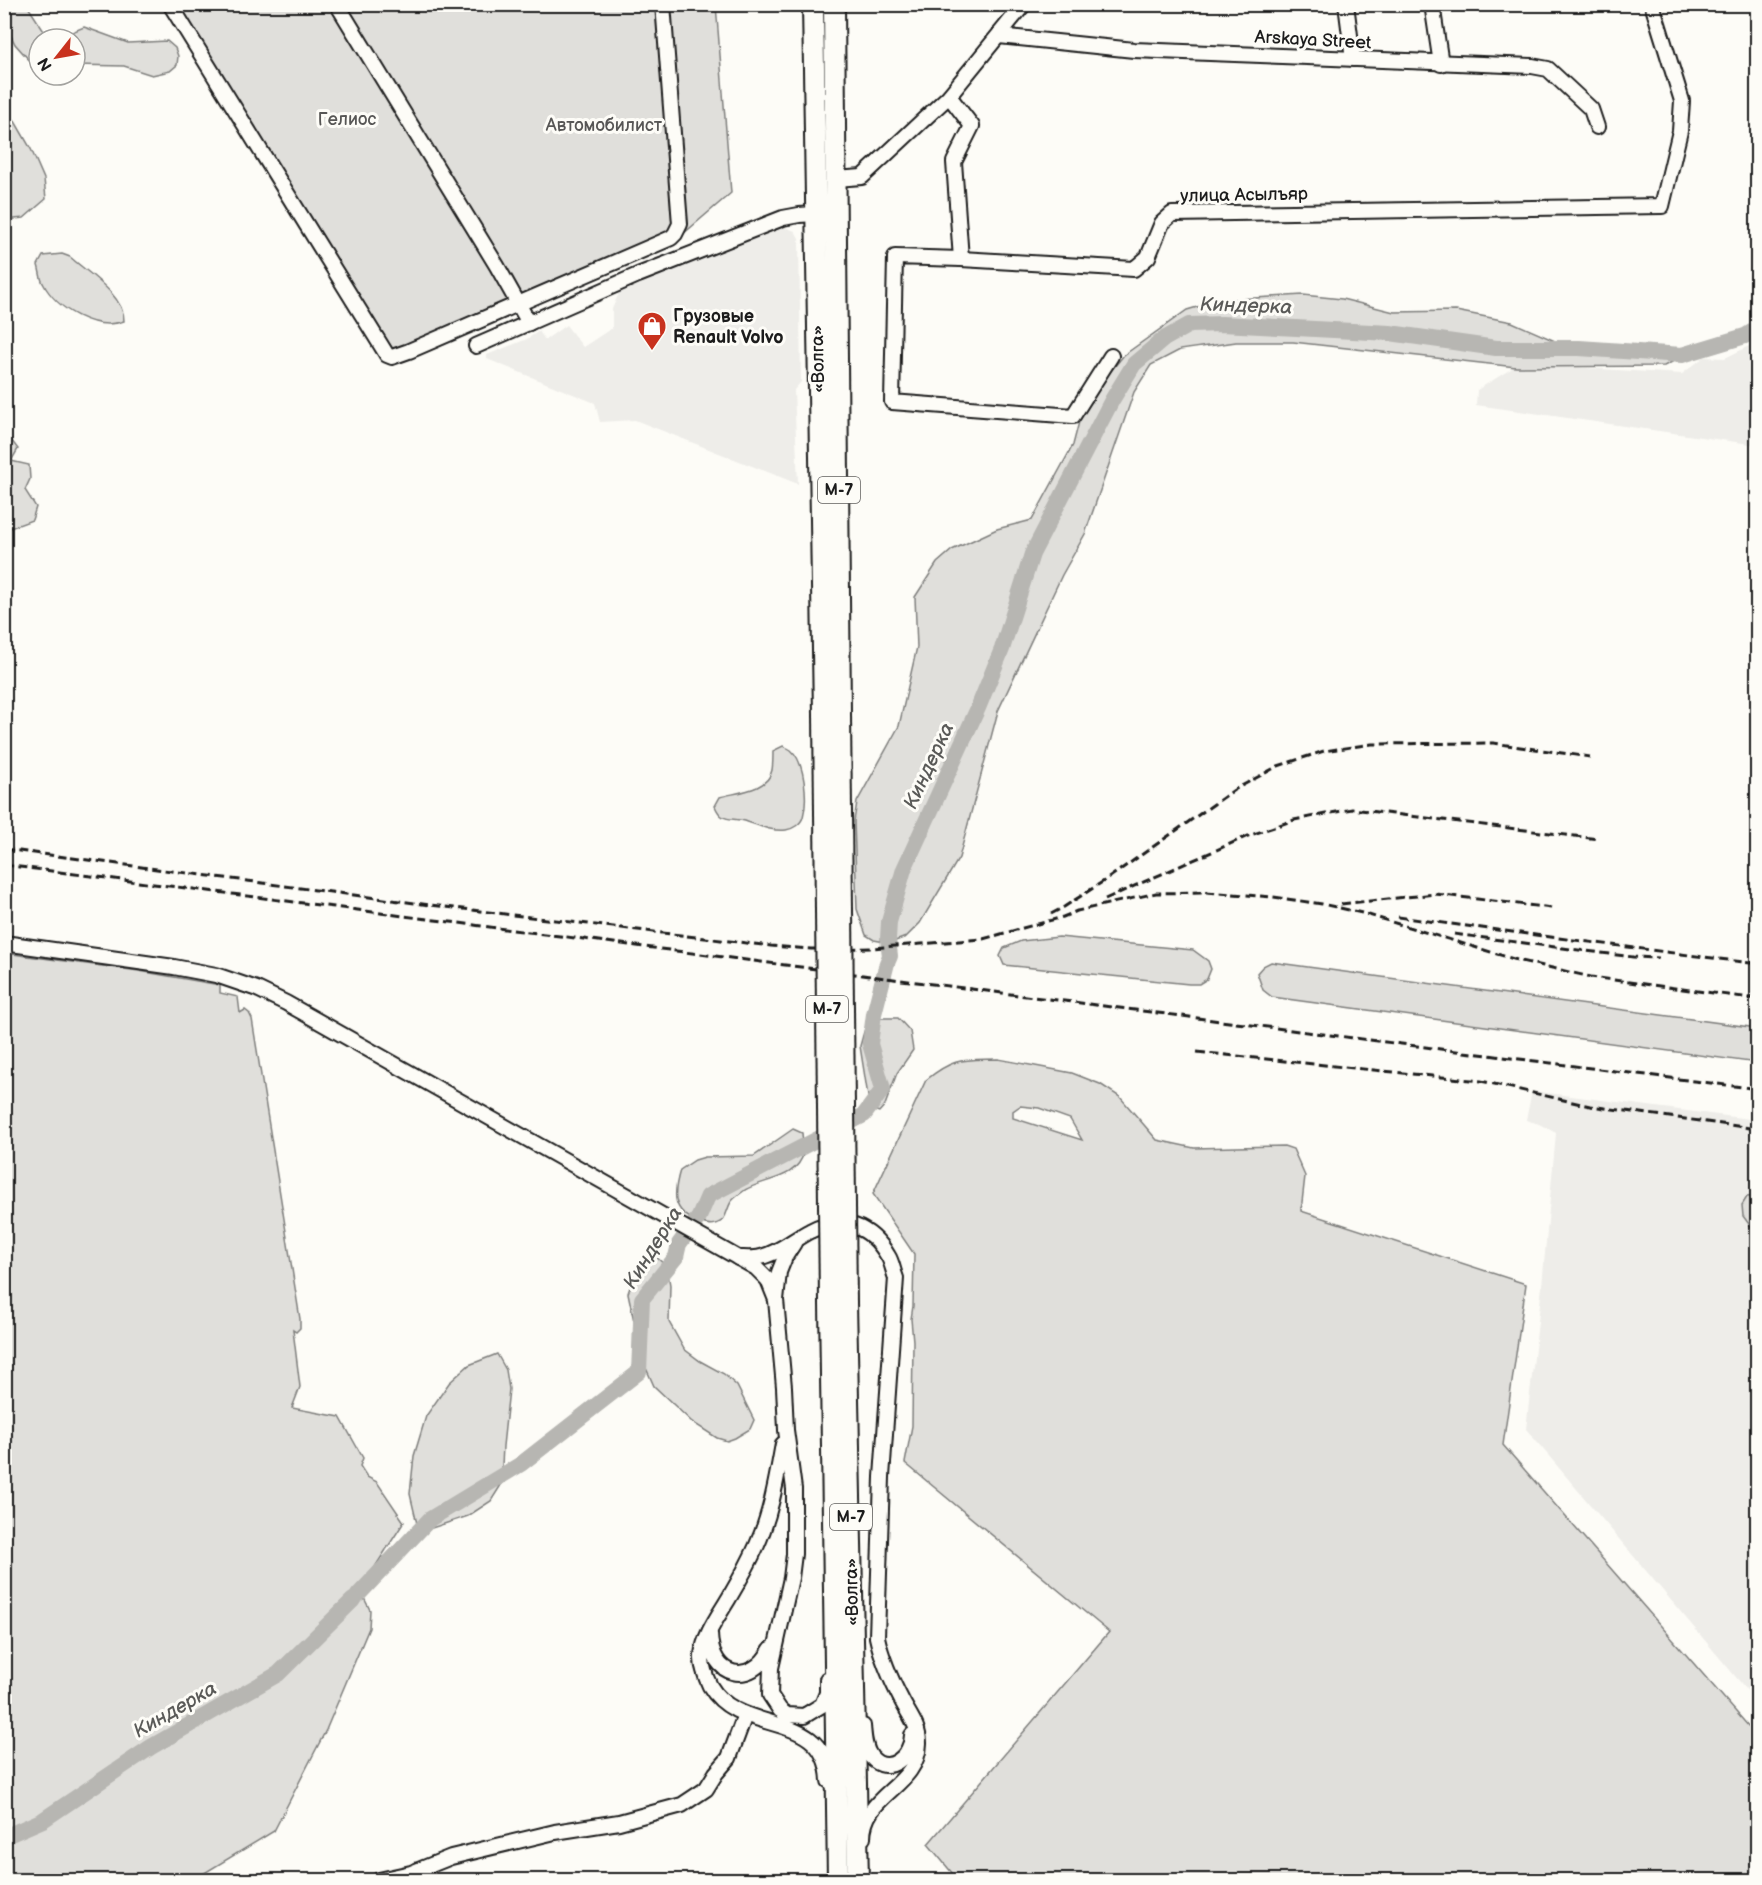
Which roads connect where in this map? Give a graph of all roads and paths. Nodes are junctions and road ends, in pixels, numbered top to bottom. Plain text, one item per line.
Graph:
1 (170, 4) edge
2 (337, 4) edge
3 (663, 4) edge
4 (813, 4) edge
5 (834, 4) edge
6 (1024, 4) edge
7 (1346, 4) edge
8 (1432, 4) edge
9 (1652, 4) edge
10 (999, 36) junction
11 (1353, 59) junction
12 (1442, 64) junction
13 (949, 96) junction
14 (1597, 127) dead end
15 (836, 179) junction
16 (815, 214) junction
17 (961, 260) junction
18 (518, 303) junction
19 (529, 323) junction
20 (476, 346) dead end
21 (1111, 356) dead end
22 (832, 714) junction
23 (4, 943) edge
24 (797, 1238) junction
25 (738, 1258) junction
26 (776, 1300) junction
27 (838, 1303) junction
28 (786, 1430) junction
29 (834, 1615) junction
30 (710, 1630) junction
31 (777, 1639) junction
32 (854, 1673) junction
33 (903, 1704) junction
34 (745, 1715) junction
35 (838, 1857) junction
36 (379, 1881) edge
37 (838, 1881) edge
38 (858, 1881) edge
39 (864, 1881) edge

1 - 18 street
2 - 18 street
3 - 18 street
4 - 16 highway, «Волга» / М-7
5 - 15 highway, «Волга» / М-7
6 - 10 street
7 - 11 street
8 - 12 street
9 - 17 street, улица Асылъяр
10 - 11 street, Arskaya Street
10 - 13 street
11 - 12 street, Arskaya Street
12 - 14 street, Arskaya Street
13 - 15 street
13 - 17 street
15 - 22 highway, «Волга» / М-7
16 - 19 street
16 - 22 highway, «Волга» / М-7
17 - 21 street
18 - 19 street
19 - 20 street
22 - 27 highway, М-7, bridge
23 - 25 street
24 - 25 street
24 - 26 street
24 - 33 street
25 - 26 street
26 - 28 street
27 - 29 highway, «Волга» / М-7
27 - 32 highway, «Волга» / М-7
28 - 30 street
28 - 31 street
29 - 31 street
29 - 35 highway, «Волга» / М-7
30 - 31 street
30 - 34 street
32 - 33 street
32 - 38 highway, «Волга» / М-7
33 - 39 street
34 - 35 street
34 - 36 street
35 - 37 highway, «Волга» / М-7

